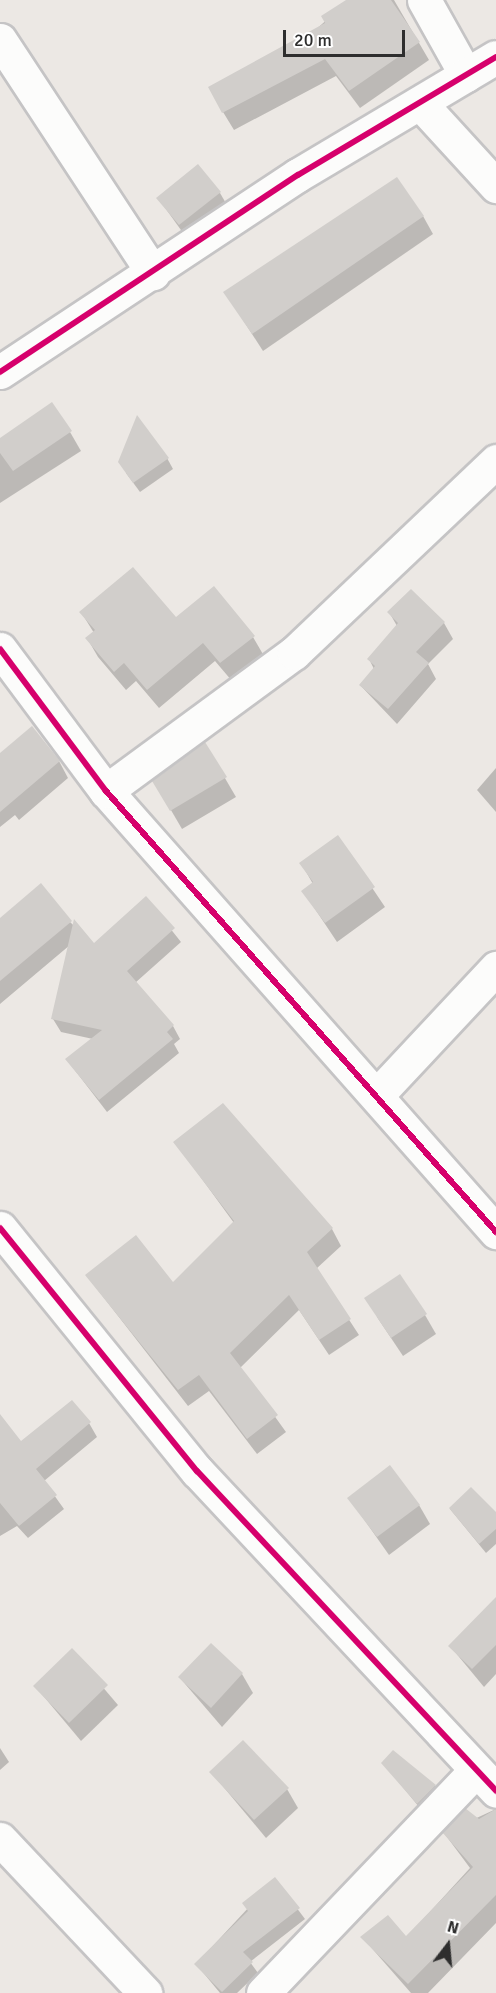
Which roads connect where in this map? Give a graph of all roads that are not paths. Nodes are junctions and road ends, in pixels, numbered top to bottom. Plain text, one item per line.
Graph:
1 (424, 0) edge
2 (0, 40) edge
3 (496, 57) edge
4 (466, 75) junction
5 (420, 103) junction
6 (496, 186) edge
7 (153, 273) junction
8 (0, 372) edge
9 (496, 460) edge
10 (0, 649) edge
11 (106, 791) junction
12 (496, 968) edge
13 (378, 1094) junction
14 (0, 1228) edge
15 (496, 1232) edge
16 (485, 1782) edge
17 (0, 1839) edge
18 (145, 1993) edge
19 (263, 1993) edge

1 - 4 street
2 - 7 street
3 - 4 street
4 - 5 street
5 - 6 street
5 - 7 street
7 - 8 street
9 - 11 street
10 - 11 street
11 - 13 street
12 - 13 street
13 - 15 street
14 - 16 street
16 - 19 street
17 - 18 street

